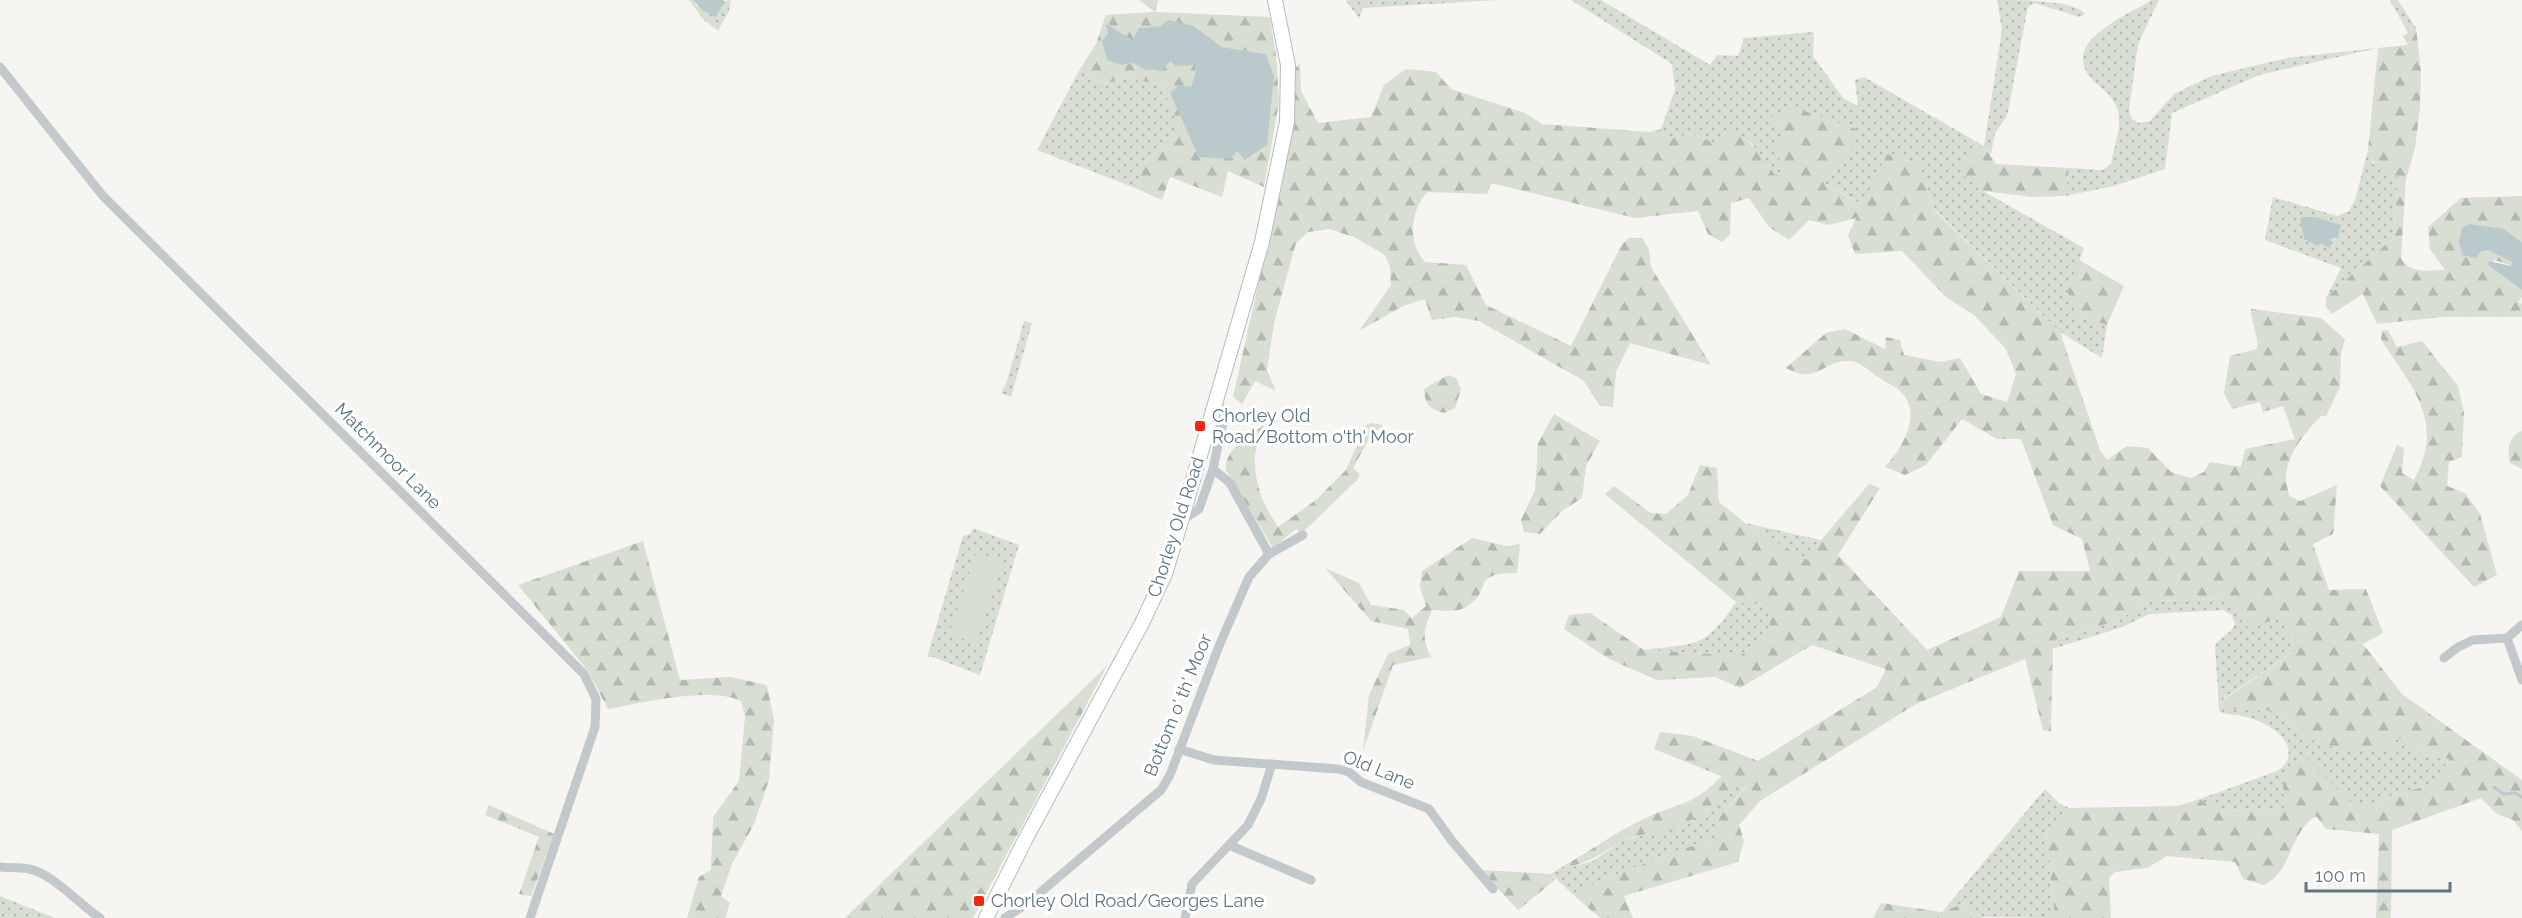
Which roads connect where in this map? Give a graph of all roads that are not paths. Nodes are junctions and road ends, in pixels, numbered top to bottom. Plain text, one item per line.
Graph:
1 (1275, 0) edge
2 (0, 67) edge
3 (1215, 400) junction
4 (1214, 469) junction
5 (1181, 521) junction
6 (1303, 535) dead end
7 (1269, 554) junction
8 (2522, 624) edge
9 (2507, 638) junction
10 (2443, 659) dead end
11 (2522, 680) edge
12 (1179, 749) junction
13 (1272, 764) junction
14 (1229, 845) junction
15 (0, 867) edge
16 (1311, 879) dead end
17 (1493, 889) dead end
18 (100, 918) edge
19 (530, 918) edge
20 (986, 918) edge
21 (1005, 918) edge
22 (1185, 918) edge

1 - 3 main road, Chorley Old Road
2 - 19 street, Matchmoor Lane
3 - 4 street
3 - 5 main road, Chorley Old Road
4 - 5 street
4 - 7 street
5 - 20 main road, Chorley Old Road
6 - 7 street, Bottom o' th' Moor
7 - 12 street, Bottom o' th' Moor
8 - 9 street
9 - 10 street
9 - 11 street
12 - 13 street, Old Lane
12 - 21 street, Bottom o' th' Moor
13 - 14 street
13 - 17 street, Old Lane
14 - 16 street
14 - 22 street
15 - 18 street

